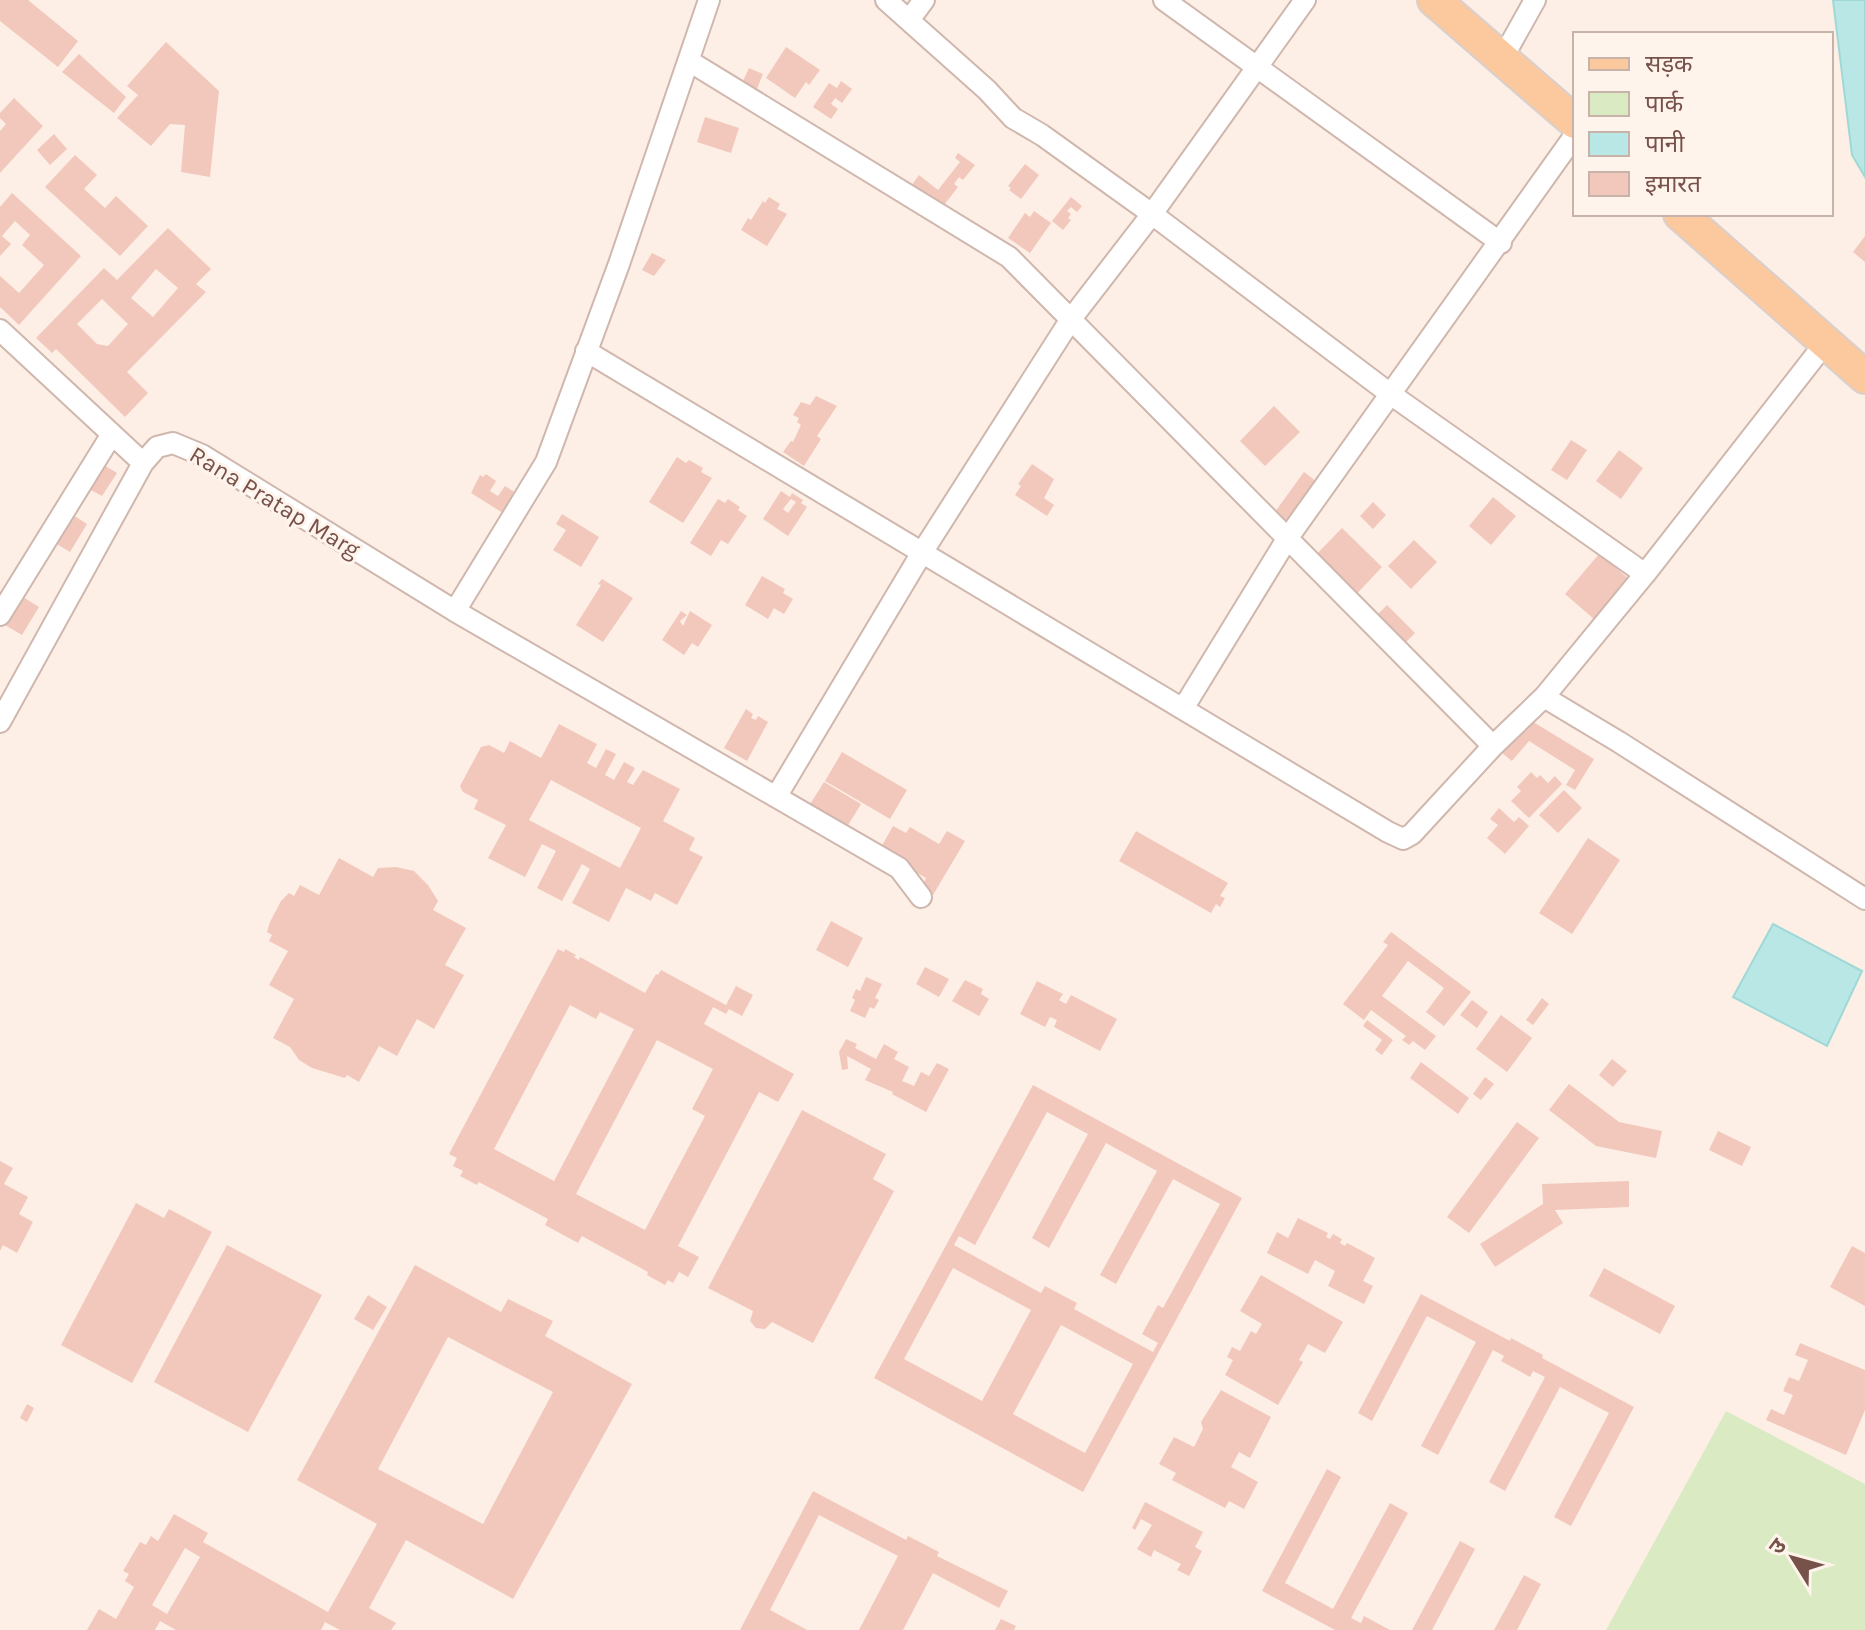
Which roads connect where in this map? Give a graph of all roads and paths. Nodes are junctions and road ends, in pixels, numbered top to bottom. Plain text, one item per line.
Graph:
1 (709, 0) edge
2 (886, 0) edge
3 (924, 0) edge
4 (1164, 0) edge
5 (1305, 0) edge
6 (1434, 0) edge
7 (1535, 0) edge
8 (909, 20) junction
9 (1502, 59) junction
10 (689, 61) junction
11 (1258, 66) junction
12 (1573, 120) edge
13 (1573, 138) edge
14 (1152, 214) junction
15 (1682, 216) edge
16 (1501, 243) junction
17 (1071, 319) junction
18 (0, 330) edge
19 (1826, 342) junction
20 (586, 351) junction
21 (1865, 377) edge
22 (1389, 393) junction
23 (112, 434) junction
24 (143, 463) junction
25 (1287, 539) junction
26 (923, 551) junction
27 (1645, 574) junction
28 (455, 611) junction
29 (0, 615) edge
30 (1544, 697) junction
31 (1184, 707) junction
32 (0, 722) edge
33 (1493, 746) junction
34 (776, 797) junction
35 (921, 897) dead end
36 (1865, 899) edge

1 - 10 street
2 - 8 street
3 - 8 street
4 - 11 street
5 - 11 street
6 - 9 main road
7 - 9 street
8 - 14 street
9 - 12 main road
10 - 17 street
10 - 20 street
11 - 14 street
11 - 16 street
13 - 16 street
14 - 17 street
14 - 22 street
15 - 19 main road
16 - 22 street
17 - 25 street
17 - 26 street
18 - 23 street
19 - 21 main road
19 - 27 street
20 - 26 street
20 - 28 street
22 - 25 street
22 - 27 street
23 - 24 street
23 - 29 street
24 - 28 street, Rana Pratap Marg
24 - 32 street
25 - 31 street
25 - 33 street
26 - 31 street
26 - 34 street
27 - 30 street
28 - 34 street
30 - 33 street
30 - 36 street
31 - 33 street
34 - 35 street

